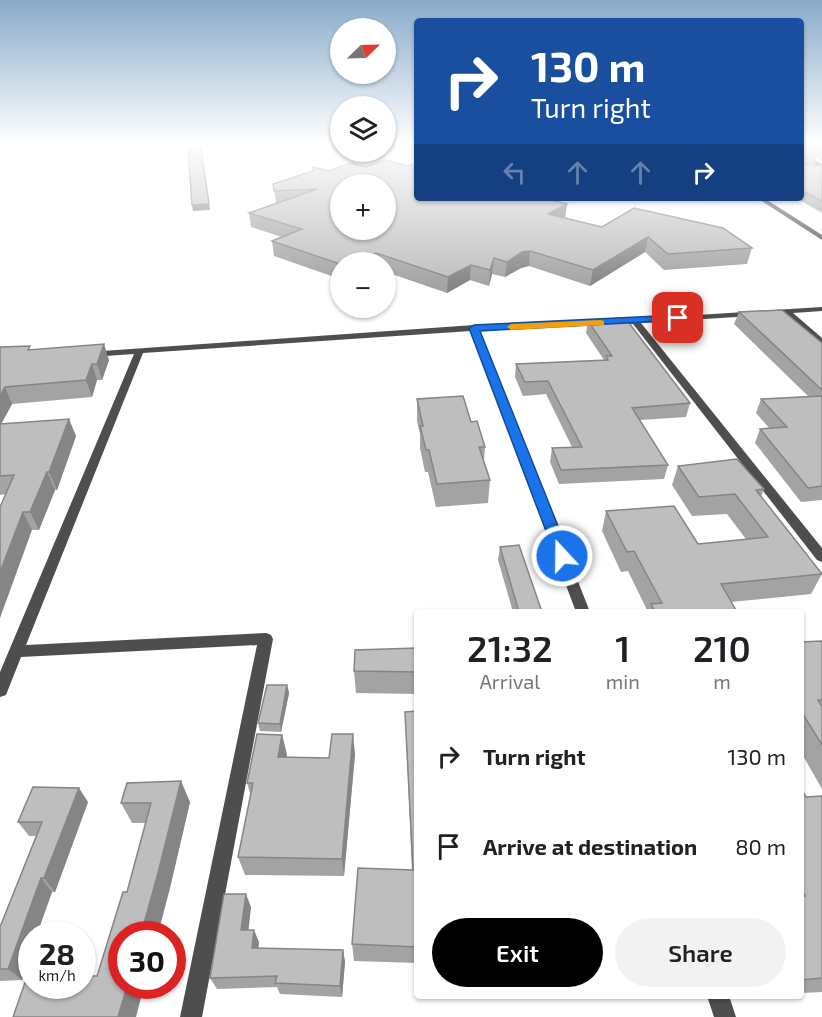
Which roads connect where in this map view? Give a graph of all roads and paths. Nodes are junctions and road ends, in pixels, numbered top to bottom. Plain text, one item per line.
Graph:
1 (765, 201) edge
2 (822, 238) edge
3 (822, 309) edge
4 (785, 311) junction
5 (635, 321) junction
6 (474, 328) junction
7 (822, 342) edge
8 (139, 352) junction
9 (81, 354) edge
10 (822, 557) edge
11 (582, 609) edge
12 (16, 651) junction
13 (0, 690) edge
14 (719, 999) edge
15 (191, 1017) edge
16 (726, 1017) edge

1 - 2 street
3 - 4 street
4 - 5 street
4 - 7 street
5 - 6 street
5 - 10 street
6 - 8 street
6 - 11 street
8 - 9 street
8 - 12 street
12 - 13 street
12 - 15 street
14 - 16 street

